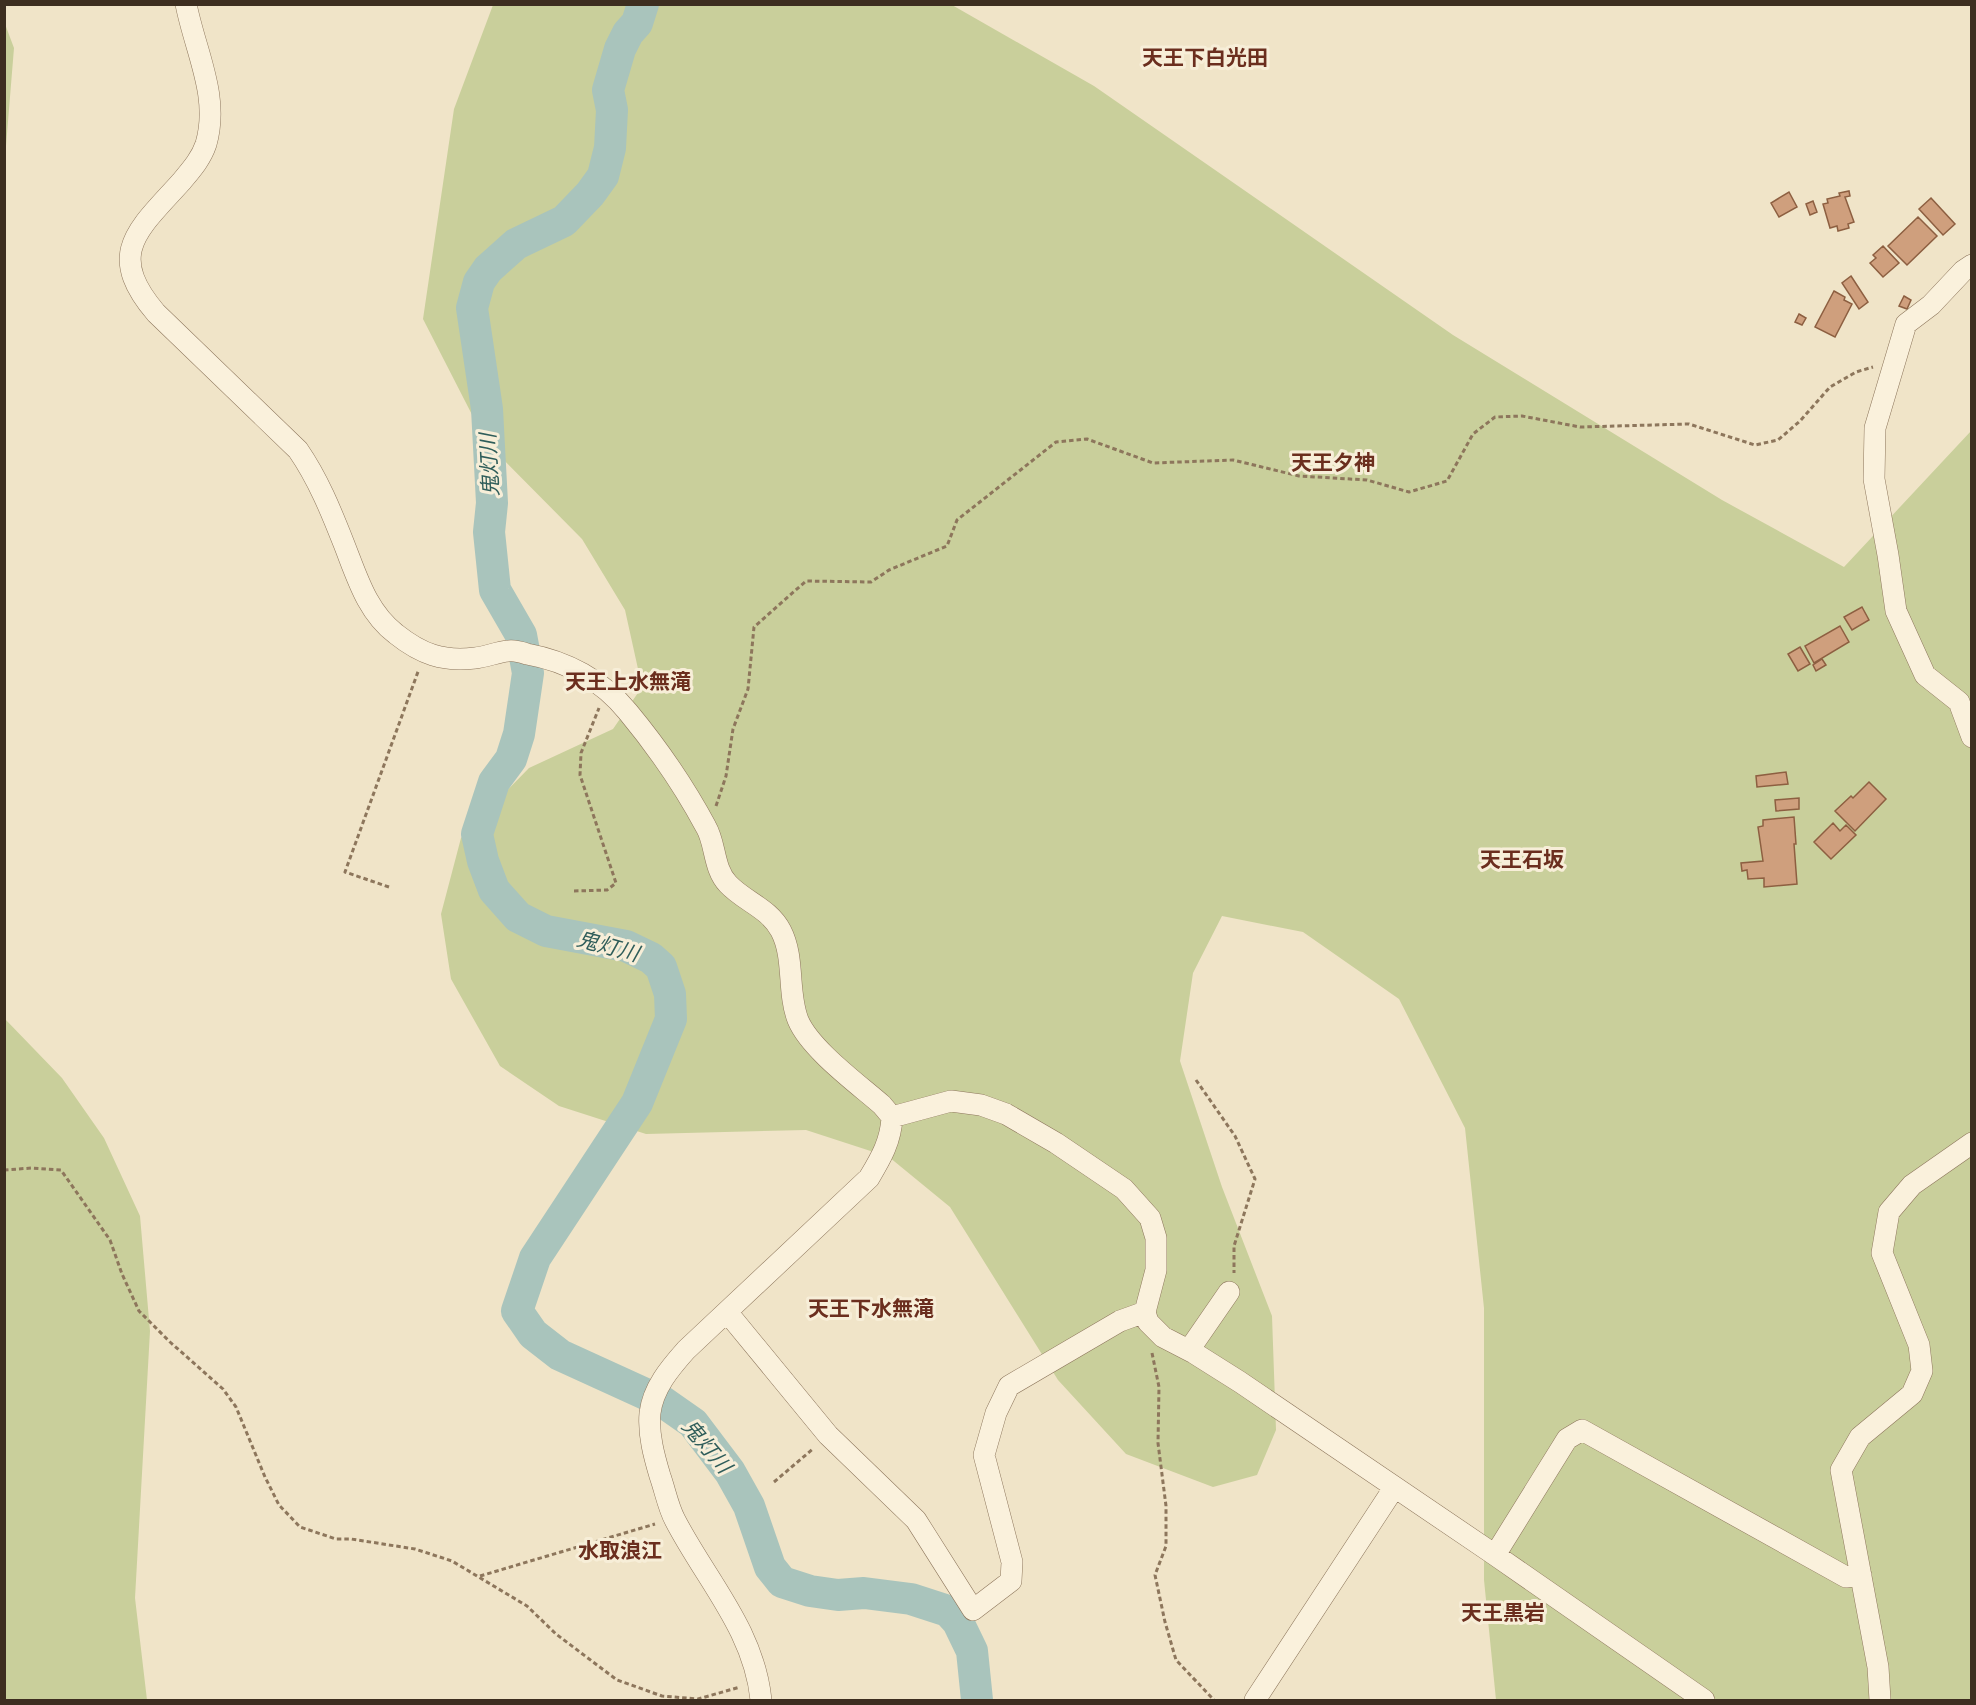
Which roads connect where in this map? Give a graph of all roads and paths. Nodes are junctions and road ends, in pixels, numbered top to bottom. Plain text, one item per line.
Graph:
1 (186, 4) edge
2 (1971, 265) edge
3 (1895, 360) junction
4 (425, 653) junction
5 (607, 690) junction
6 (1971, 737) edge
7 (708, 829) junction
8 (389, 887) dead end
9 (574, 891) dead end
10 (1196, 1080) dead end
11 (892, 1117) junction
12 (1971, 1143) edge
13 (4, 1170) edge
14 (1228, 1292) joint
15 (727, 1312) junction
16 (1145, 1312) junction
17 (1163, 1337) junction
18 (1189, 1350) junction
19 (828, 1435) junction
20 (774, 1482) dead end
21 (1394, 1488) junction
22 (674, 1518) junction
23 (1495, 1555) junction
24 (1861, 1575) junction
25 (478, 1577) junction
26 (760, 1691) edge
27 (1694, 1697) edge
28 (1214, 1701) edge
29 (1255, 1701) edge
30 (1880, 1701) edge

1 - 4 street
2 - 3 street
3 - 6 street
3 - 7 path
4 - 5 street
4 - 8 path
5 - 7 street
5 - 9 path
7 - 11 street
10 - 14 path
11 - 15 street
11 - 16 street
12 - 24 street
13 - 25 path
14 - 18 street
15 - 19 street
15 - 22 street
16 - 17 street
16 - 19 street
17 - 18 street
17 - 28 path
18 - 21 street
19 - 20 path
21 - 23 street
21 - 29 street
22 - 25 path
22 - 26 street
23 - 24 street
23 - 27 street
24 - 30 street
25 - 26 path

